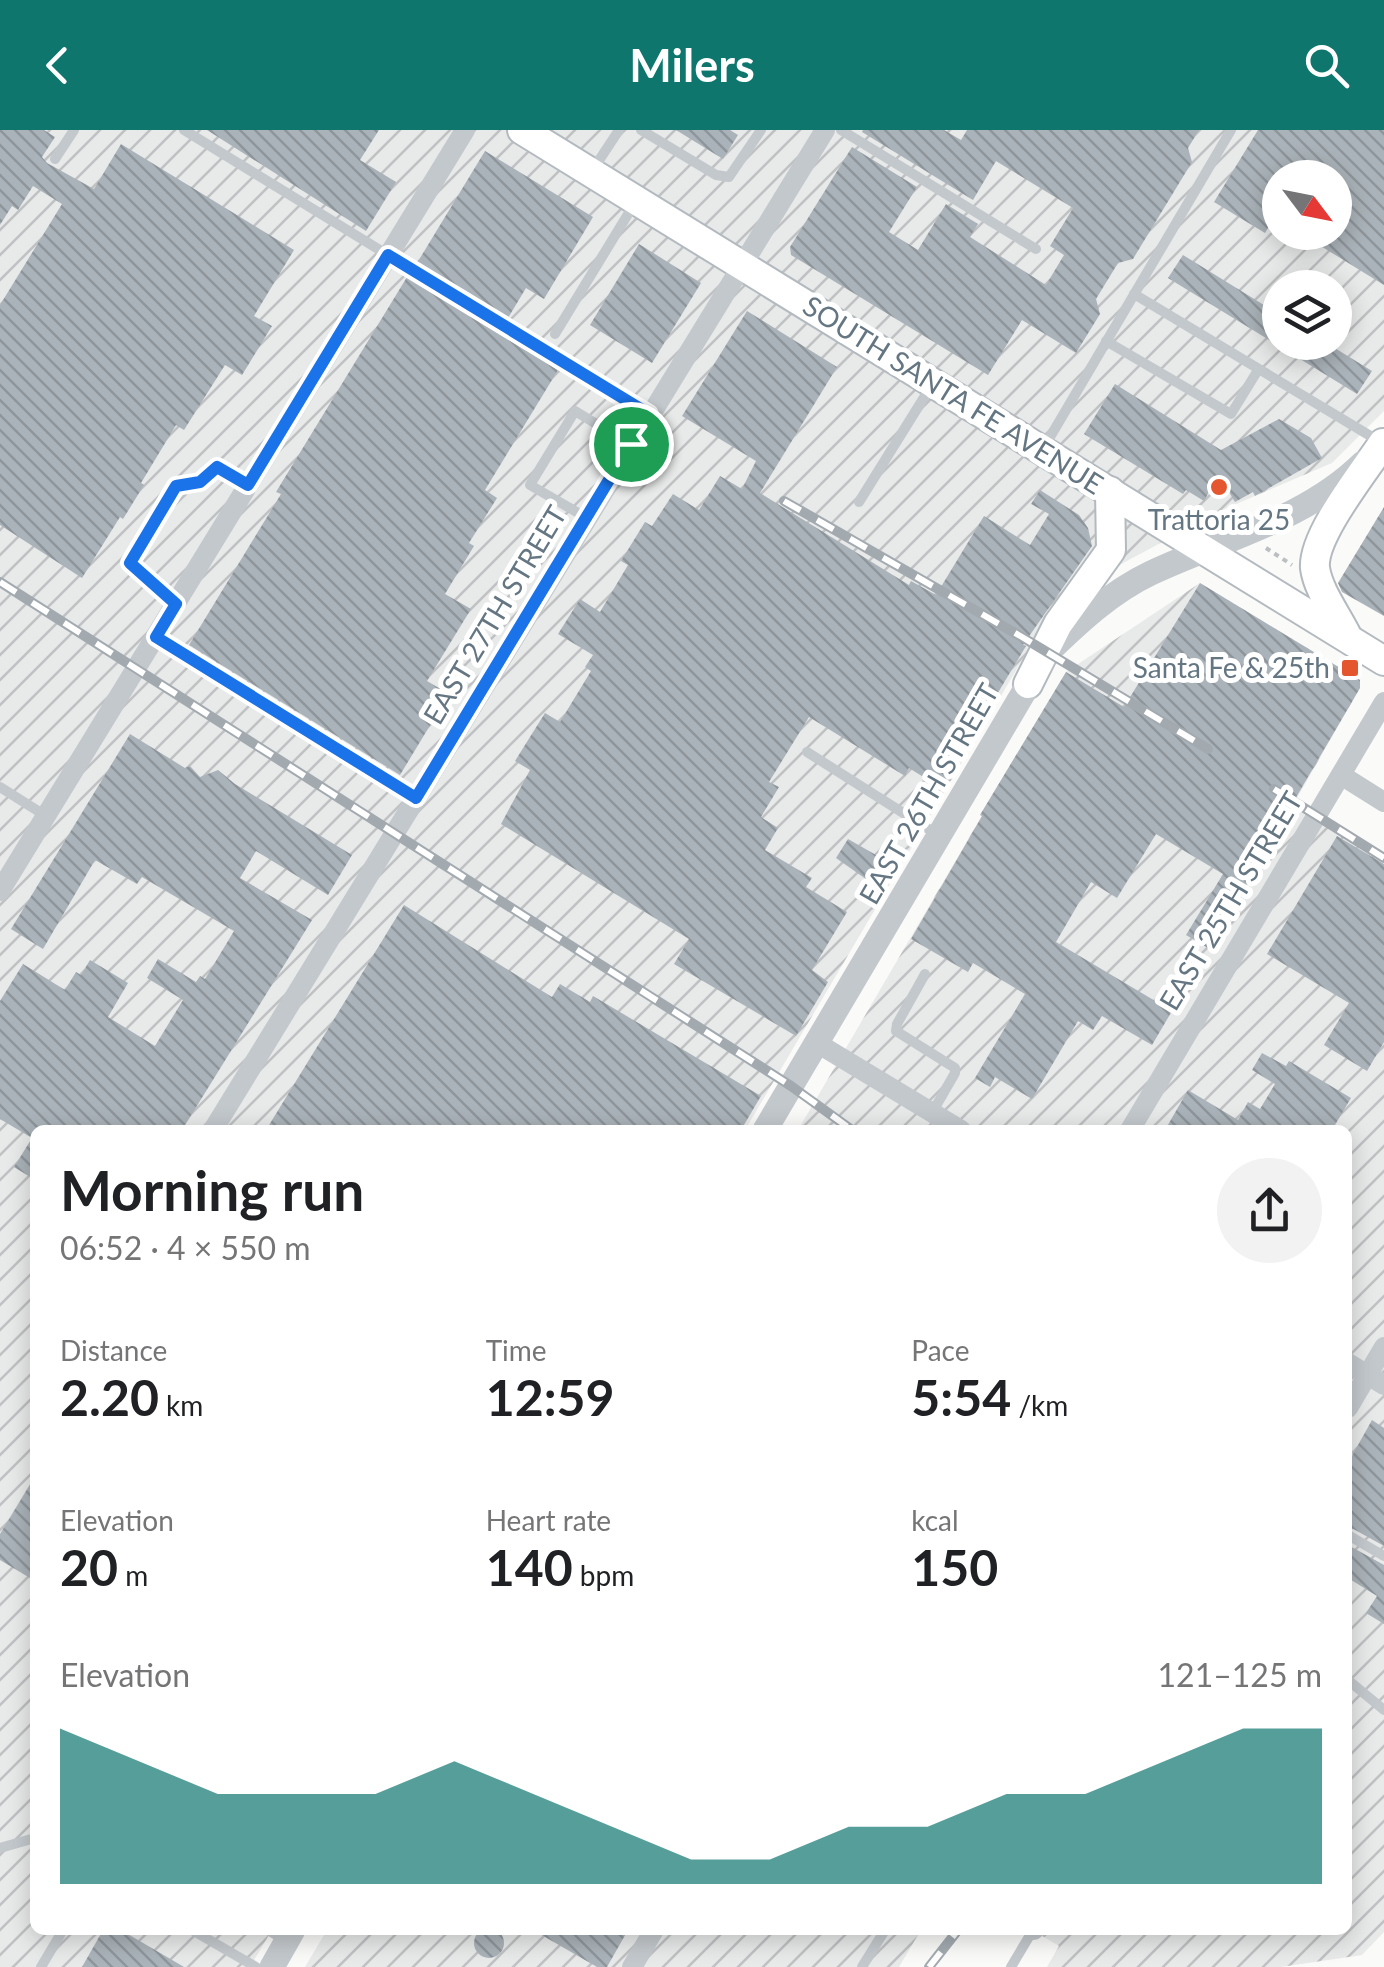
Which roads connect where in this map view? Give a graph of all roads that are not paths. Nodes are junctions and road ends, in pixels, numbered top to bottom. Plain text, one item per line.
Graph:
1 (74, 130) edge
2 (184, 130) edge
3 (465, 130) edge
4 (522, 130) edge
5 (620, 130) edge
6 (640, 130) edge
7 (762, 130) edge
8 (824, 130) edge
9 (841, 130) edge
10 (1231, 130) edge
11 (55, 159) dead end
12 (591, 172) junction
13 (636, 200) junction
14 (1036, 248) dead end
15 (388, 255) junction
16 (741, 264) junction
17 (1134, 294) junction
18 (555, 334) dead end
19 (1106, 342) junction
20 (1258, 370) junction
21 (933, 382) junction
22 (649, 414) junction
23 (1383, 442) edge
24 (631, 444) junction
25 (1043, 450) junction
26 (248, 485) junction
27 (1110, 491) junction
28 (859, 502) dead end
29 (586, 518) junction
30 (1206, 550) junction
31 (176, 604) junction
32 (1346, 635) junction
33 (156, 637) junction
34 (1384, 660) edge
35 (1028, 684) junction
36 (1384, 702) edge
37 (807, 752) dead end
38 (1341, 776) junction
39 (2, 793) edge
40 (416, 798) junction
41 (1384, 802) edge
42 (46, 816) junction
43 (939, 836) junction
44 (0, 891) edge
45 (925, 974) dead end
46 (817, 1043) junction
47 (932, 1112) junction
48 (216, 1125) edge
49 (768, 1125) edge
50 (953, 1125) edge
51 (1133, 1125) edge
52 (1384, 1347) edge
53 (1352, 1365) edge
54 (1376, 1380) edge
55 (1352, 1404) edge
56 (1352, 1537) edge
57 (1384, 1556) edge
58 (1352, 1683) edge
59 (1384, 1710) edge
60 (30, 1839) edge
61 (0, 1848) edge
62 (60, 1935) edge
63 (201, 1935) edge
64 (282, 1935) edge
65 (651, 1935) edge
66 (881, 1935) edge
67 (1031, 1935) edge
68 (40, 1967) edge
69 (256, 1967) edge
70 (272, 1967) edge
71 (632, 1967) edge
72 (862, 1967) edge
73 (1011, 1967) edge

1 - 11 lane
2 - 15 lane
3 - 15 street
4 - 12 main road, SOUTH SANTA FE AVENUE
5 - 12 lane
6 - 7 lane
8 - 16 street, EAST 27TH STREET
9 - 14 lane
10 - 17 lane
12 - 13 main road, SOUTH SANTA FE AVENUE
13 - 16 main road, SOUTH SANTA FE AVENUE
13 - 18 lane
15 - 22 lane
15 - 26 street
16 - 21 main road, SOUTH SANTA FE AVENUE
16 - 22 street, EAST 27TH STREET
17 - 19 lane
17 - 20 lane
19 - 20 lane
19 - 25 lane
20 - 23 lane
21 - 25 main road, SOUTH SANTA FE AVENUE
21 - 28 lane
22 - 24 street, EAST 27TH STREET
23 - 30 street
23 - 32 main road
24 - 29 street, EAST 27TH STREET
24 - 29 lane
25 - 27 main road, SOUTH SANTA FE AVENUE
26 - 31 street
26 - 31 lane
27 - 30 main road, SOUTH SANTA FE AVENUE
27 - 35 main road
29 - 40 street, EAST 27TH STREET
30 - 32 main road, SOUTH SANTA FE AVENUE
30 - 35 street, EAST 26TH STREET
31 - 33 street
32 - 34 main road, SOUTH SANTA FE AVENUE
33 - 40 lane
33 - 42 street
35 - 43 street, EAST 26TH STREET
36 - 38 street, EAST 25TH STREET
37 - 43 lane
38 - 41 street
38 - 51 street, EAST 25TH STREET
39 - 42 lane
40 - 48 street, EAST 27TH STREET
42 - 44 street
43 - 46 street, EAST 26TH STREET
45 - 47 lane
46 - 47 street
46 - 49 street, EAST 26TH STREET
47 - 50 street
52 - 54 street
53 - 54 street
54 - 55 street
56 - 57 lane
58 - 59 lane
60 - 61 lane
62 - 68 lane
63 - 69 lane
64 - 70 street
65 - 71 street
66 - 72 lane
67 - 73 lane

